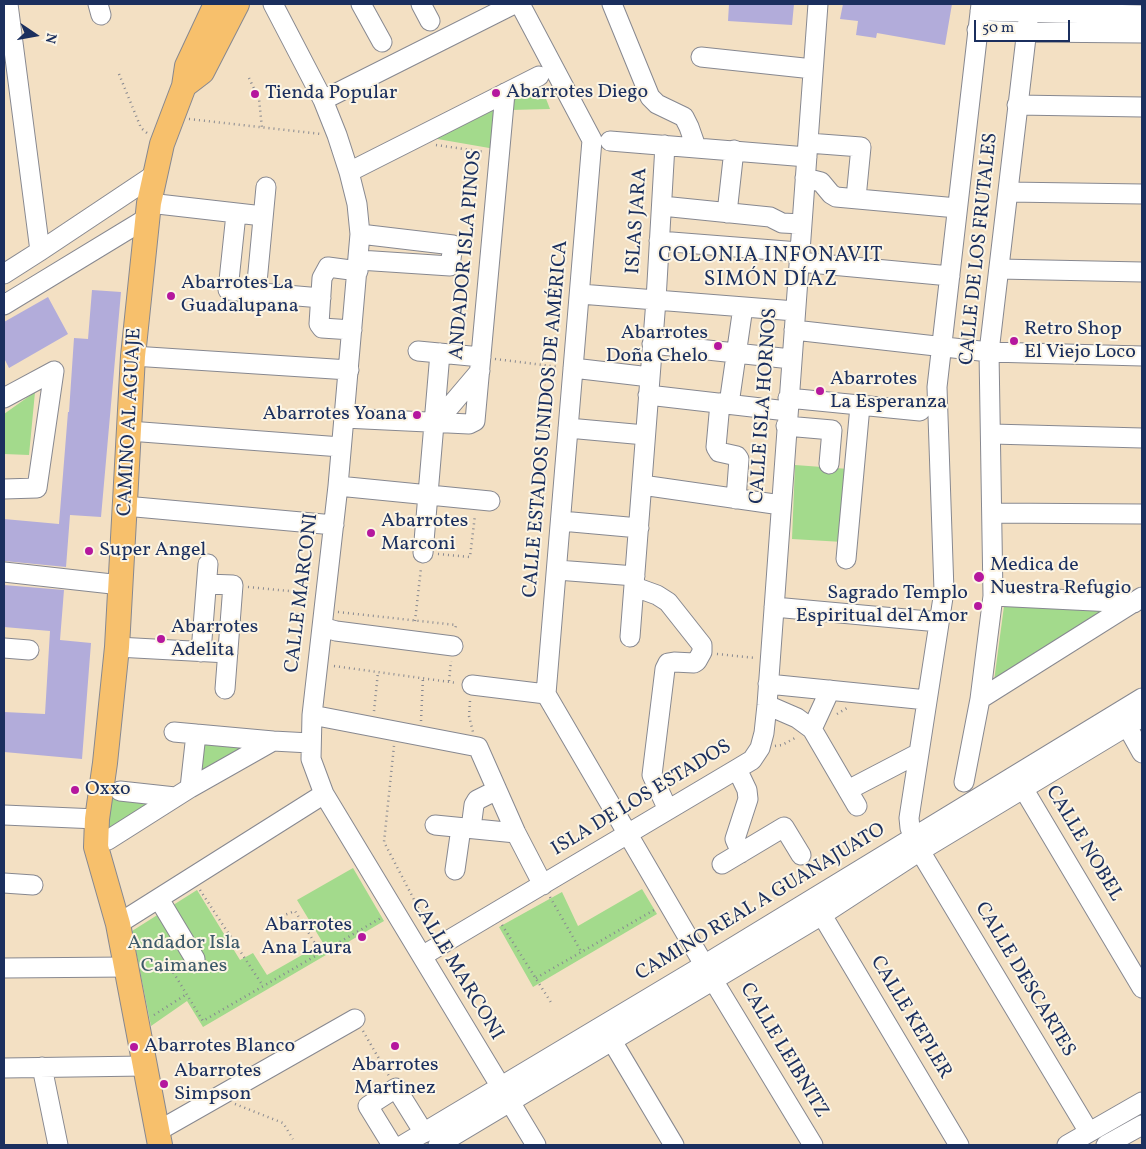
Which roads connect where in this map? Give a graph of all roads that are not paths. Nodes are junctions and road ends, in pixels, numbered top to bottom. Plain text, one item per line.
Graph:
1 (8, 4) edge
2 (216, 4) edge
3 (237, 4) edge
4 (273, 4) edge
5 (361, 4) edge
6 (421, 4) edge
7 (514, 4) edge
8 (520, 4) edge
9 (612, 4) edge
10 (818, 4) edge
11 (981, 7) edge
12 (1028, 12) junction
13 (1142, 15) edge
14 (430, 21) dead end
15 (977, 30) junction
16 (1027, 32) junction
17 (1142, 32) edge
18 (382, 42) dead end
19 (701, 57) dead end
20 (813, 68) junction
21 (539, 76) dead end
22 (184, 86) junction
23 (505, 93) junction
24 (323, 100) junction
25 (1017, 106) junction
26 (1142, 107) edge
27 (610, 141) dead end
28 (665, 145) junction
29 (696, 147) junction
30 (734, 150) junction
31 (807, 150) junction
32 (349, 172) junction
33 (154, 175) junction
34 (806, 178) junction
35 (266, 187) dead end
36 (1008, 192) junction
37 (1142, 194) edge
38 (856, 198) junction
39 (662, 206) junction
40 (957, 208) junction
41 (148, 211) junction
42 (727, 213) junction
43 (236, 214) junction
44 (264, 216) junction
45 (782, 223) junction
46 (802, 224) junction
47 (360, 234) junction
48 (659, 241) junction
49 (780, 250) junction
50 (40, 251) junction
51 (799, 257) junction
52 (358, 265) junction
53 (999, 269) junction
54 (1142, 272) edge
55 (4, 274) edge
56 (950, 276) junction
57 (256, 293) junction
58 (580, 294) junction
59 (321, 298) junction
60 (656, 300) junction
61 (4, 305) edge
62 (743, 307) junction
63 (795, 311) junction
64 (352, 330) junction
65 (794, 330) junction
66 (652, 344) junction
67 (942, 347) junction
68 (418, 351) dead end
69 (990, 352) junction
70 (440, 353) junction
71 (736, 353) junction
72 (133, 356) junction
73 (1142, 356) edge
74 (791, 359) junction
75 (481, 364) junction
76 (580, 369) junction
77 (349, 370) junction
78 (649, 386) junction
79 (4, 398) edge
80 (725, 403) junction
81 (860, 406) junction
82 (920, 411) dead end
83 (787, 412) junction
84 (344, 418) junction
85 (434, 424) junction
86 (568, 428) junction
87 (129, 431) junction
88 (992, 434) junction
89 (645, 435) junction
90 (1142, 438) edge
91 (341, 447) junction
92 (829, 464) dead end
93 (642, 485) junction
94 (338, 486) junction
95 (4, 488) edge
96 (429, 495) junction
97 (736, 499) junction
98 (484, 500) road end
99 (125, 506) junction
100 (780, 506) junction
101 (993, 513) junction
102 (1142, 514) edge
103 (561, 521) junction
104 (334, 525) junction
105 (639, 528) junction
106 (423, 553) road end
107 (846, 559) dead end
108 (208, 564) dead end
109 (557, 570) junction
110 (4, 572) edge
111 (635, 582) junction
112 (207, 584) junction
113 (121, 585) junction
114 (993, 596) junction
115 (1138, 600) edge
116 (774, 607) junction
117 (324, 611) junction
118 (939, 622) junction
119 (630, 637) dead end
120 (453, 646) dead end
121 (117, 647) junction
122 (4, 648) edge
123 (29, 650) dead end
124 (201, 652) junction
125 (228, 653) junction
126 (768, 684) junction
127 (472, 685) road end
128 (225, 689) dead end
129 (830, 690) junction
130 (546, 694) junction
131 (1142, 698) edge
132 (980, 699) junction
133 (927, 700) junction
134 (767, 705) junction
135 (312, 715) junction
136 (1134, 722) edge
137 (812, 729) junction
138 (174, 732) dead end
139 (196, 734) junction
140 (273, 741) junction
141 (310, 743) junction
142 (919, 753) junction
143 (1142, 753) edge
144 (737, 770) junction
145 (1019, 781) junction
146 (964, 782) dead end
147 (497, 790) junction
148 (848, 790) junction
149 (120, 791) dead end
150 (183, 792) junction
151 (324, 794) junction
152 (857, 806) dead end
153 (668, 810) junction
154 (4, 815) edge
155 (435, 824) dead end
156 (466, 828) junction
157 (102, 829) junction
158 (627, 833) junction
159 (516, 834) junction
160 (917, 844) junction
161 (741, 852) junction
162 (801, 855) dead end
163 (722, 864) dead end
164 (455, 870) dead end
165 (4, 883) edge
166 (33, 885) dead end
167 (543, 885) junction
168 (159, 899) junction
169 (822, 915) junction
170 (118, 924) junction
171 (422, 956) junction
172 (194, 959) dead end
173 (128, 967) junction
174 (4, 968) edge
175 (709, 972) junction
176 (1142, 988) edge
177 (356, 1019) road end
178 (612, 1041) junction
179 (145, 1066) junction
180 (42, 1067) junction
181 (4, 1068) edge
182 (505, 1094) junction
183 (1142, 1102) edge
184 (1142, 1124) edge
185 (1089, 1132) junction
186 (159, 1138) edge
187 (431, 1139) edge
188 (58, 1145) edge
189 (392, 1145) edge
190 (403, 1145) edge
191 (536, 1145) edge
192 (674, 1145) edge
193 (814, 1145) edge
194 (959, 1145) edge
195 (1067, 1145) edge
196 (1106, 1145) edge

1 - 50 street
2 - 22 main road, CAMINO AL AGUAJE
3 - 22 main road, CAMINO AL AGUAJE
4 - 24 street, CALLE MARCONI
5 - 18 street
6 - 14 street
7 - 24 street
8 - 58 street, CALLE ESTADOS UNIDOS DE AMÉRICA
9 - 29 street
10 - 20 street, CALLE ISLA HORNOS
11 - 12 street
11 - 15 street
12 - 13 street
12 - 16 street, CALLE DE LOS FRUTALES
15 - 16 street
15 - 40 street
16 - 17 street
16 - 25 street, CALLE DE LOS FRUTALES
19 - 20 street
20 - 31 street, CALLE ISLA HORNOS
21 - 23 street
22 - 33 main road, CAMINO AL AGUAJE
23 - 32 street
23 - 75 street, ANDADOR ISLA PINOS
24 - 32 street, CALLE MARCONI
25 - 26 street
25 - 36 street, CALLE DE LOS FRUTALES
27 - 28 street
28 - 29 street
28 - 39 street, ISLAS JARA
29 - 30 street
30 - 31 street
30 - 42 street
31 - 34 street, CALLE ISLA HORNOS
31 - 38 street
32 - 47 street, CALLE MARCONI
33 - 41 main road, CAMINO AL AGUAJE
33 - 50 street
34 - 38 street
34 - 46 street, CALLE ISLA HORNOS
35 - 44 street
36 - 37 street
36 - 53 street, CALLE DE LOS FRUTALES
38 - 40 street
39 - 42 street
39 - 48 street, ISLAS JARA
40 - 56 street
41 - 43 street
41 - 61 street
41 - 72 main road, CAMINO AL AGUAJE
42 - 45 street
43 - 44 street
43 - 57 street
44 - 57 street
45 - 46 street
45 - 49 street
46 - 51 street, CALLE ISLA HORNOS
47 - 52 street, CALLE MARCONI
47 - 52 street
48 - 49 street
48 - 60 street, ISLAS JARA
49 - 51 street
50 - 55 street
51 - 56 street
51 - 63 street, CALLE ISLA HORNOS
52 - 59 street
52 - 64 street, CALLE MARCONI
53 - 54 street
53 - 69 street, CALLE DE LOS FRUTALES
56 - 67 street
57 - 59 street
58 - 60 street
58 - 76 street, CALLE ESTADOS UNIDOS DE AMÉRICA
59 - 64 street
60 - 62 street
60 - 66 street, ISLAS JARA
62 - 63 street
62 - 71 street
63 - 65 street, CALLE ISLA HORNOS
64 - 77 street, CALLE MARCONI
65 - 67 street
65 - 74 street, CALLE ISLA HORNOS
66 - 71 street
66 - 78 street, ISLAS JARA
67 - 69 street
67 - 118 street
68 - 70 street
69 - 73 street
69 - 88 street, CALLE DE LOS FRUTALES
70 - 75 street
70 - 85 street
71 - 74 street
71 - 80 street
72 - 77 street
72 - 87 main road, CAMINO AL AGUAJE
74 - 83 street, CALLE ISLA HORNOS
75 - 85 street
75 - 85 street, ANDADOR ISLA PINOS
76 - 78 street
76 - 86 street, CALLE ESTADOS UNIDOS DE AMÉRICA
77 - 84 street, CALLE MARCONI
78 - 80 street
78 - 89 street, ISLAS JARA
79 - 95 street
80 - 83 street
80 - 97 street
81 - 82 street
81 - 83 street
81 - 107 street
83 - 92 street
83 - 100 street, CALLE ISLA HORNOS
84 - 85 street
84 - 91 street, CALLE MARCONI
85 - 96 street
86 - 89 street
86 - 103 street, CALLE ESTADOS UNIDOS DE AMÉRICA
87 - 91 street
87 - 99 main road, CAMINO AL AGUAJE
88 - 90 street
88 - 101 street, CALLE DE LOS FRUTALES
89 - 93 street, ISLAS JARA
91 - 94 street, CALLE MARCONI
93 - 97 street
93 - 105 street, ISLAS JARA
94 - 96 street
94 - 104 street, CALLE MARCONI
96 - 98 street
96 - 106 street
97 - 100 street
99 - 104 street
99 - 113 main road, CAMINO AL AGUAJE
100 - 116 street, CALLE ISLA HORNOS
101 - 102 street
101 - 114 street, CALLE DE LOS FRUTALES
103 - 105 street
103 - 109 street, CALLE ESTADOS UNIDOS DE AMÉRICA
104 - 117 street, CALLE MARCONI
105 - 111 street, ISLAS JARA
108 - 112 street
109 - 111 street
109 - 130 street, CALLE ESTADOS UNIDOS DE AMÉRICA
110 - 113 street
111 - 119 street, ISLAS JARA
111 - 153 street
112 - 124 street
112 - 125 street
113 - 121 main road, CAMINO AL AGUAJE
114 - 115 street
114 - 132 street, CALLE DE LOS FRUTALES
115 - 132 street
116 - 118 street
116 - 126 street, ISLA DE LOS ESTADOS
117 - 120 street
117 - 135 street, CALLE MARCONI
118 - 133 street
121 - 124 street
121 - 157 main road, CAMINO AL AGUAJE
122 - 123 street
124 - 125 street
125 - 128 street
126 - 129 street
126 - 134 street, ISLA DE LOS ESTADOS
127 - 130 street
129 - 133 street
129 - 137 street
130 - 158 street
131 - 145 street, CAMINO REAL A GUANAJUATO
132 - 146 street, CALLE DE LOS FRUTALES
133 - 142 street
134 - 137 street
134 - 144 street, ISLA DE LOS ESTADOS
135 - 141 street, CALLE MARCONI
135 - 147 street
136 - 143 street
136 - 145 street, CAMINO REAL A GUANAJUATO
137 - 148 street
138 - 139 street
139 - 140 street
139 - 150 street
140 - 141 street
140 - 150 street
141 - 151 street, CALLE MARCONI
142 - 148 street
142 - 160 street
144 - 153 street, ISLA DE LOS ESTADOS
144 - 161 street
145 - 160 street, CAMINO REAL A GUANAJUATO
145 - 176 street, CALLE NOBEL
147 - 156 street
147 - 159 street
148 - 152 street
149 - 150 street
150 - 157 street
151 - 168 street
151 - 171 street, CALLE MARCONI
153 - 158 street, ISLA DE LOS ESTADOS
154 - 157 street
155 - 156 street
156 - 159 street
156 - 164 street
157 - 170 main road, CAMINO AL AGUAJE
158 - 167 street, ISLA DE LOS ESTADOS
158 - 175 street, CALLE LEIBNITZ
159 - 167 street
160 - 169 street, CAMINO REAL A GUANAJUATO
160 - 175 street, CAMINO REAL A GUANAJUATO
160 - 185 street, CALLE DESCARTES
161 - 162 street
161 - 163 street
165 - 166 street
167 - 171 street, ISLA DE LOS ESTADOS
168 - 170 street
168 - 172 street
169 - 175 street, CAMINO REAL A GUANAJUATO
169 - 194 street, CALLE KEPLER
170 - 173 main road, CAMINO AL AGUAJE
171 - 182 street, CALLE MARCONI
173 - 174 street
173 - 179 main road, CAMINO AL AGUAJE
175 - 178 street, CAMINO REAL A GUANAJUATO
175 - 182 street, CAMINO REAL A GUANAJUATO
175 - 193 street, CALLE LEIBNITZ
177 - 186 street
178 - 182 street, CAMINO REAL A GUANAJUATO
178 - 192 street
179 - 180 street
179 - 186 main road, CAMINO AL AGUAJE
180 - 181 street
180 - 188 street
182 - 187 street, CAMINO REAL A GUANAJUATO
182 - 191 street, CALLE MARCONI
183 - 185 street
184 - 196 street
185 - 195 street
187 - 189 street
187 - 190 street, CAMINO REAL A GUANAJUATO

